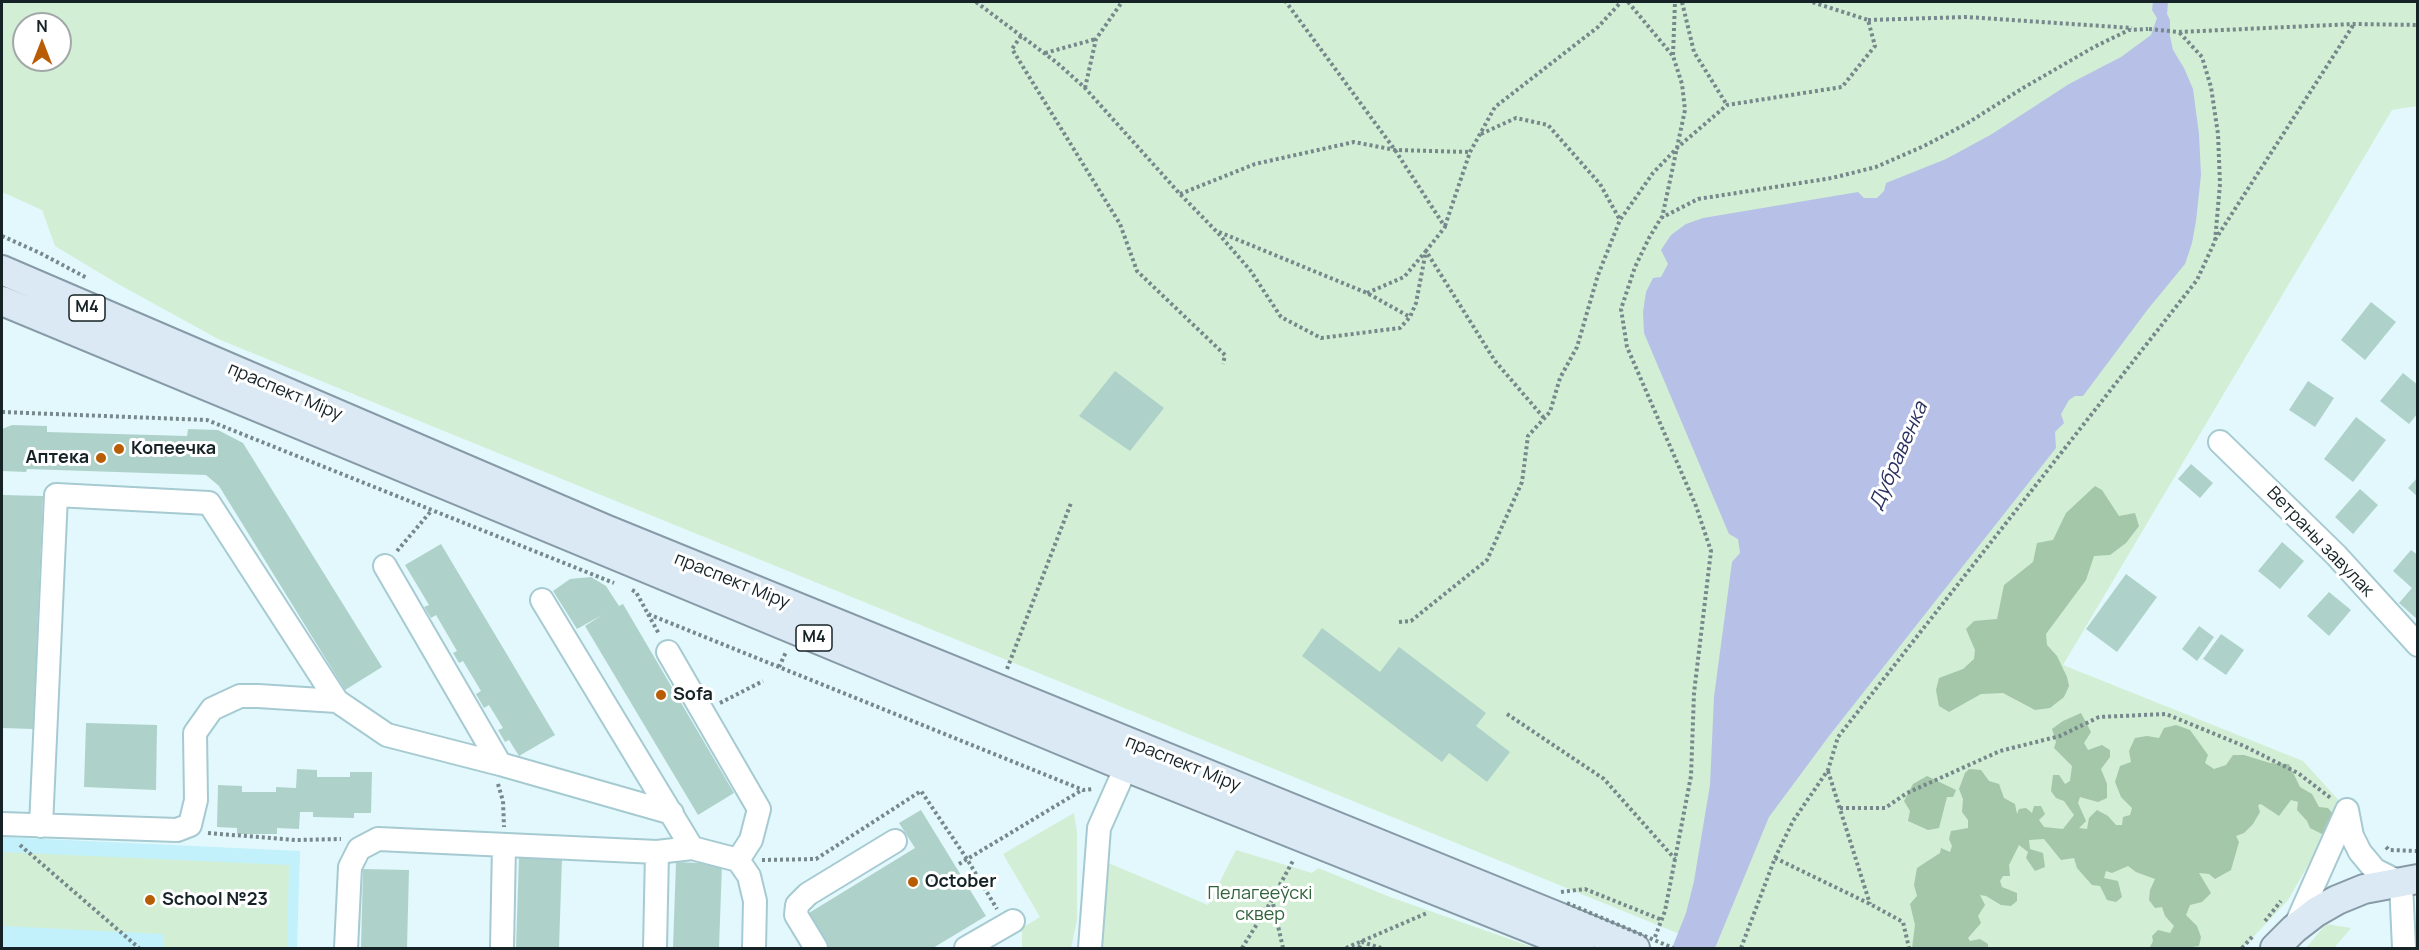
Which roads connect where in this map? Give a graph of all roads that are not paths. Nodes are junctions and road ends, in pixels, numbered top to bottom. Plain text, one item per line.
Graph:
1 (2, 270) edge
2 (2, 302) edge
3 (2220, 442) dead end
4 (385, 566) road end
5 (542, 600) dead end
6 (2418, 645) edge
7 (668, 651) dead end
8 (337, 701) junction
9 (496, 763) junction
10 (1120, 777) junction
11 (672, 813) junction
12 (6, 824) edge
13 (41, 826) junction
14 (895, 841) dead end
15 (504, 845) junction
16 (692, 848) junction
17 (657, 852) junction
18 (738, 860) junction
19 (2409, 881) edge
20 (1558, 912) junction
21 (1010, 923) road end
22 (2284, 939) edge
23 (346, 948) edge
24 (502, 948) edge
25 (655, 948) edge
26 (754, 948) edge
27 (816, 948) edge
28 (966, 948) edge
29 (1090, 948) edge
30 (1580, 948) edge
31 (1635, 948) edge
32 (2404, 948) edge

1 - 20 main road, праспект Міру / М4
2 - 10 main road, праспект Міру / М4
3 - 6 street, Ветраны завулак
4 - 9 street
5 - 11 street
7 - 18 street
8 - 9 street
8 - 13 street
8 - 13 street
9 - 11 street
10 - 20 main road, праспект Міру / М4
10 - 29 street
11 - 16 street
12 - 13 street
14 - 27 street
15 - 17 street
15 - 23 street
15 - 24 street
16 - 17 street
16 - 18 street
17 - 25 street
18 - 26 street
19 - 22 main road
19 - 22 street
19 - 32 street
20 - 30 main road, праспект Міру / М4
20 - 31 main road, праспект Міру / М4
21 - 28 street

